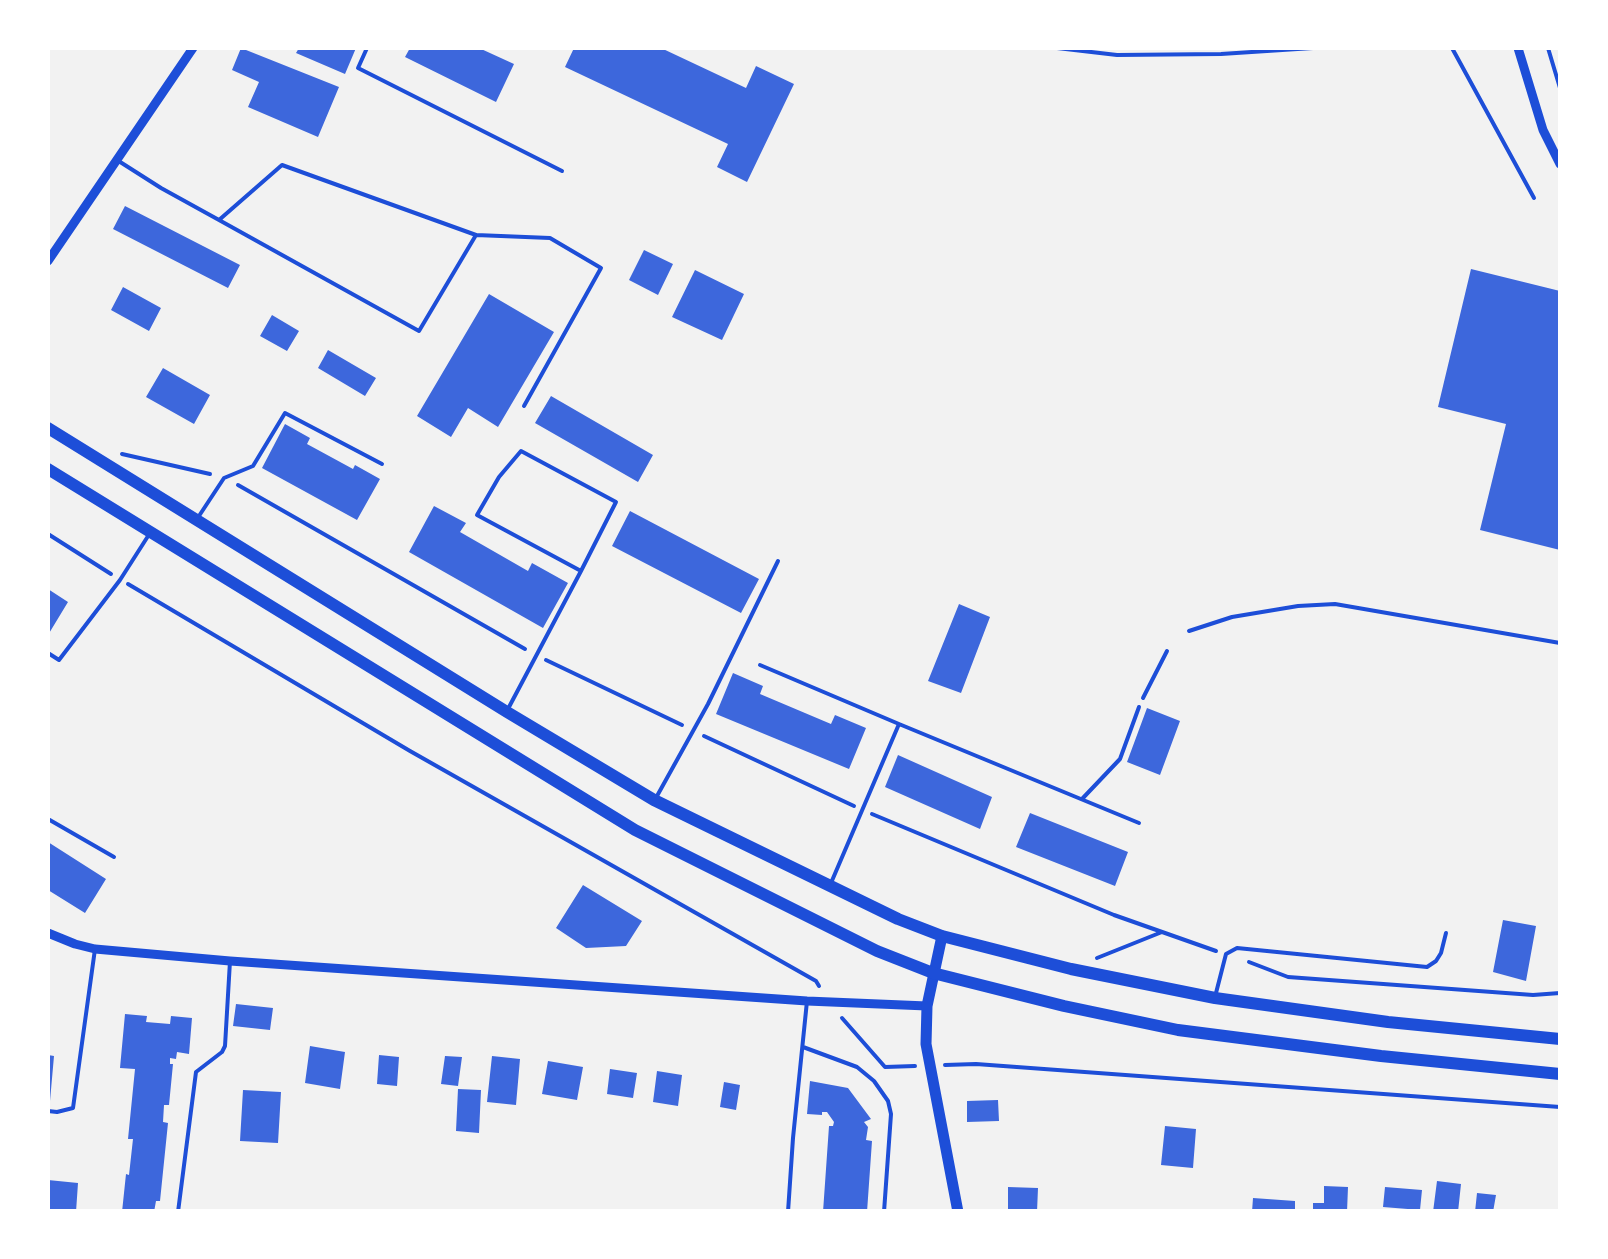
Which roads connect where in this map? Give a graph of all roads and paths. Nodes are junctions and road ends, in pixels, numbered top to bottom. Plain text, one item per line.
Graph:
1 (192, 48) edge
2 (367, 48) edge
3 (1057, 48) edge
4 (1313, 48) edge
5 (1452, 48) edge
6 (1518, 48) edge
7 (1548, 48) edge
8 (1560, 88) edge
9 (116, 160) junction
10 (1560, 164) edge
11 (562, 172) dead end
12 (1534, 198) dead end
13 (219, 220) junction
14 (476, 234) junction
15 (48, 261) edge
16 (524, 406) dead end
17 (48, 428) edge
18 (107, 450) dead end
19 (382, 464) dead end
20 (48, 469) edge
21 (224, 478) junction
22 (197, 519) junction
23 (48, 534) edge
24 (150, 534) junction
25 (778, 561) dead end
26 (581, 571) junction
27 (120, 580) junction
28 (1189, 631) dead end
29 (1560, 643) edge
30 (1167, 652) dead end
31 (48, 653) edge
32 (536, 656) junction
33 (760, 665) dead end
34 (1139, 707) joint
35 (506, 712) junction
36 (898, 724) junction
37 (692, 730) junction
38 (410, 752) dead end
39 (1082, 799) junction
40 (654, 800) junction
41 (862, 810) junction
42 (48, 818) edge
43 (1140, 823) dead end
44 (114, 858) dead end
45 (829, 887) junction
46 (1162, 932) junction
47 (48, 933) edge
48 (1446, 933) dead end
49 (942, 936) junction
50 (95, 949) junction
51 (1226, 954) junction
52 (230, 961) junction
53 (1072, 969) junction
54 (932, 972) junction
55 (1560, 993) edge
56 (1214, 998) junction
57 (807, 1002) junction
58 (927, 1006) junction
59 (1560, 1039) edge
60 (802, 1047) junction
61 (1560, 1074) edge
62 (48, 1111) edge
63 (178, 1212) edge
64 (788, 1212) edge
65 (884, 1212) edge
66 (958, 1212) edge

1 - 9 street
2 - 11 lane
3 - 4 lane
5 - 12 path
6 - 10 street
7 - 8 path
9 - 13 lane
9 - 15 street
13 - 14 lane
13 - 14 lane
14 - 16 lane
17 - 22 main road
18 - 21 path
19 - 21 lane
20 - 24 main road
21 - 22 lane
21 - 32 path
22 - 35 main road
23 - 27 path
24 - 27 lane
24 - 54 main road
25 - 37 lane
26 - 26 lane
26 - 32 lane
27 - 31 lane
27 - 38 path
28 - 29 path
30 - 34 path
32 - 35 lane
32 - 37 path
33 - 36 lane
34 - 39 lane
35 - 40 main road
36 - 39 lane
36 - 41 lane
37 - 40 lane
37 - 41 path
39 - 43 lane
40 - 45 main road
41 - 45 lane
41 - 46 path
42 - 44 lane
45 - 49 main road
46 - 51 path
46 - 53 path
47 - 50 street
48 - 51 lane
49 - 53 main road
49 - 54 main road
50 - 52 street
50 - 62 lane
51 - 55 path
51 - 56 lane
52 - 57 street
52 - 63 lane
53 - 56 main road
54 - 58 main road
54 - 61 main road
56 - 59 main road
57 - 58 street
57 - 60 lane
58 - 66 main road
60 - 64 lane
60 - 65 lane

